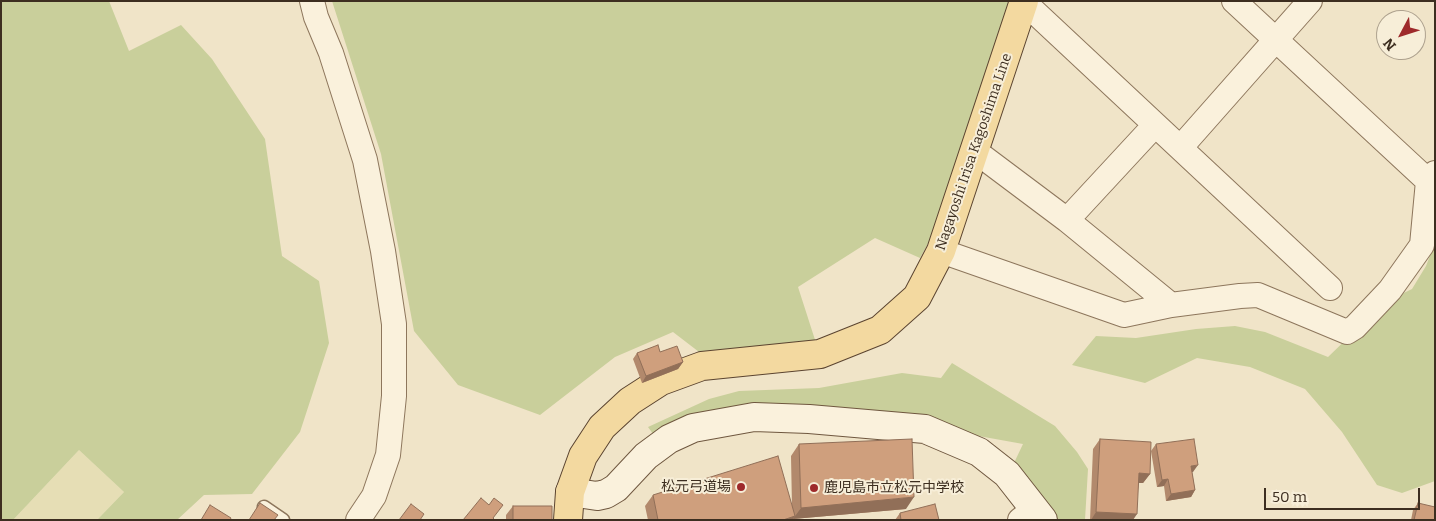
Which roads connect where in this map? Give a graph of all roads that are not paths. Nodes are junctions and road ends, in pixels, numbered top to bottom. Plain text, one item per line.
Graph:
1 (312, 1) edge
2 (1024, 1) edge
3 (1234, 1) edge
4 (1310, 1) edge
5 (1275, 39) junction
6 (1155, 125) junction
7 (1181, 147) junction
8 (975, 151) junction
9 (1431, 177) edge
10 (1067, 220) junction
11 (941, 251) junction
12 (1330, 288) dead end
13 (1170, 305) junction
14 (570, 492) junction
15 (263, 506) edge
16 (1032, 516) edge
17 (283, 520) edge
18 (358, 520) edge
19 (568, 520) edge

1 - 18 street
2 - 6 street
2 - 8 main road, Nagayoshi Irisa Kagoshima Line
3 - 5 street
4 - 5 street
5 - 7 street
5 - 9 street
6 - 7 street
6 - 10 street
7 - 12 street
8 - 10 street
8 - 11 main road, Nagayoshi Irisa Kagoshima Line
9 - 13 street
10 - 13 street
11 - 13 street
11 - 14 main road, Nagayoshi Irisa Kagoshima Line
14 - 16 main road
14 - 19 main road, Nagayoshi Irisa Kagoshima Line
15 - 17 lane

